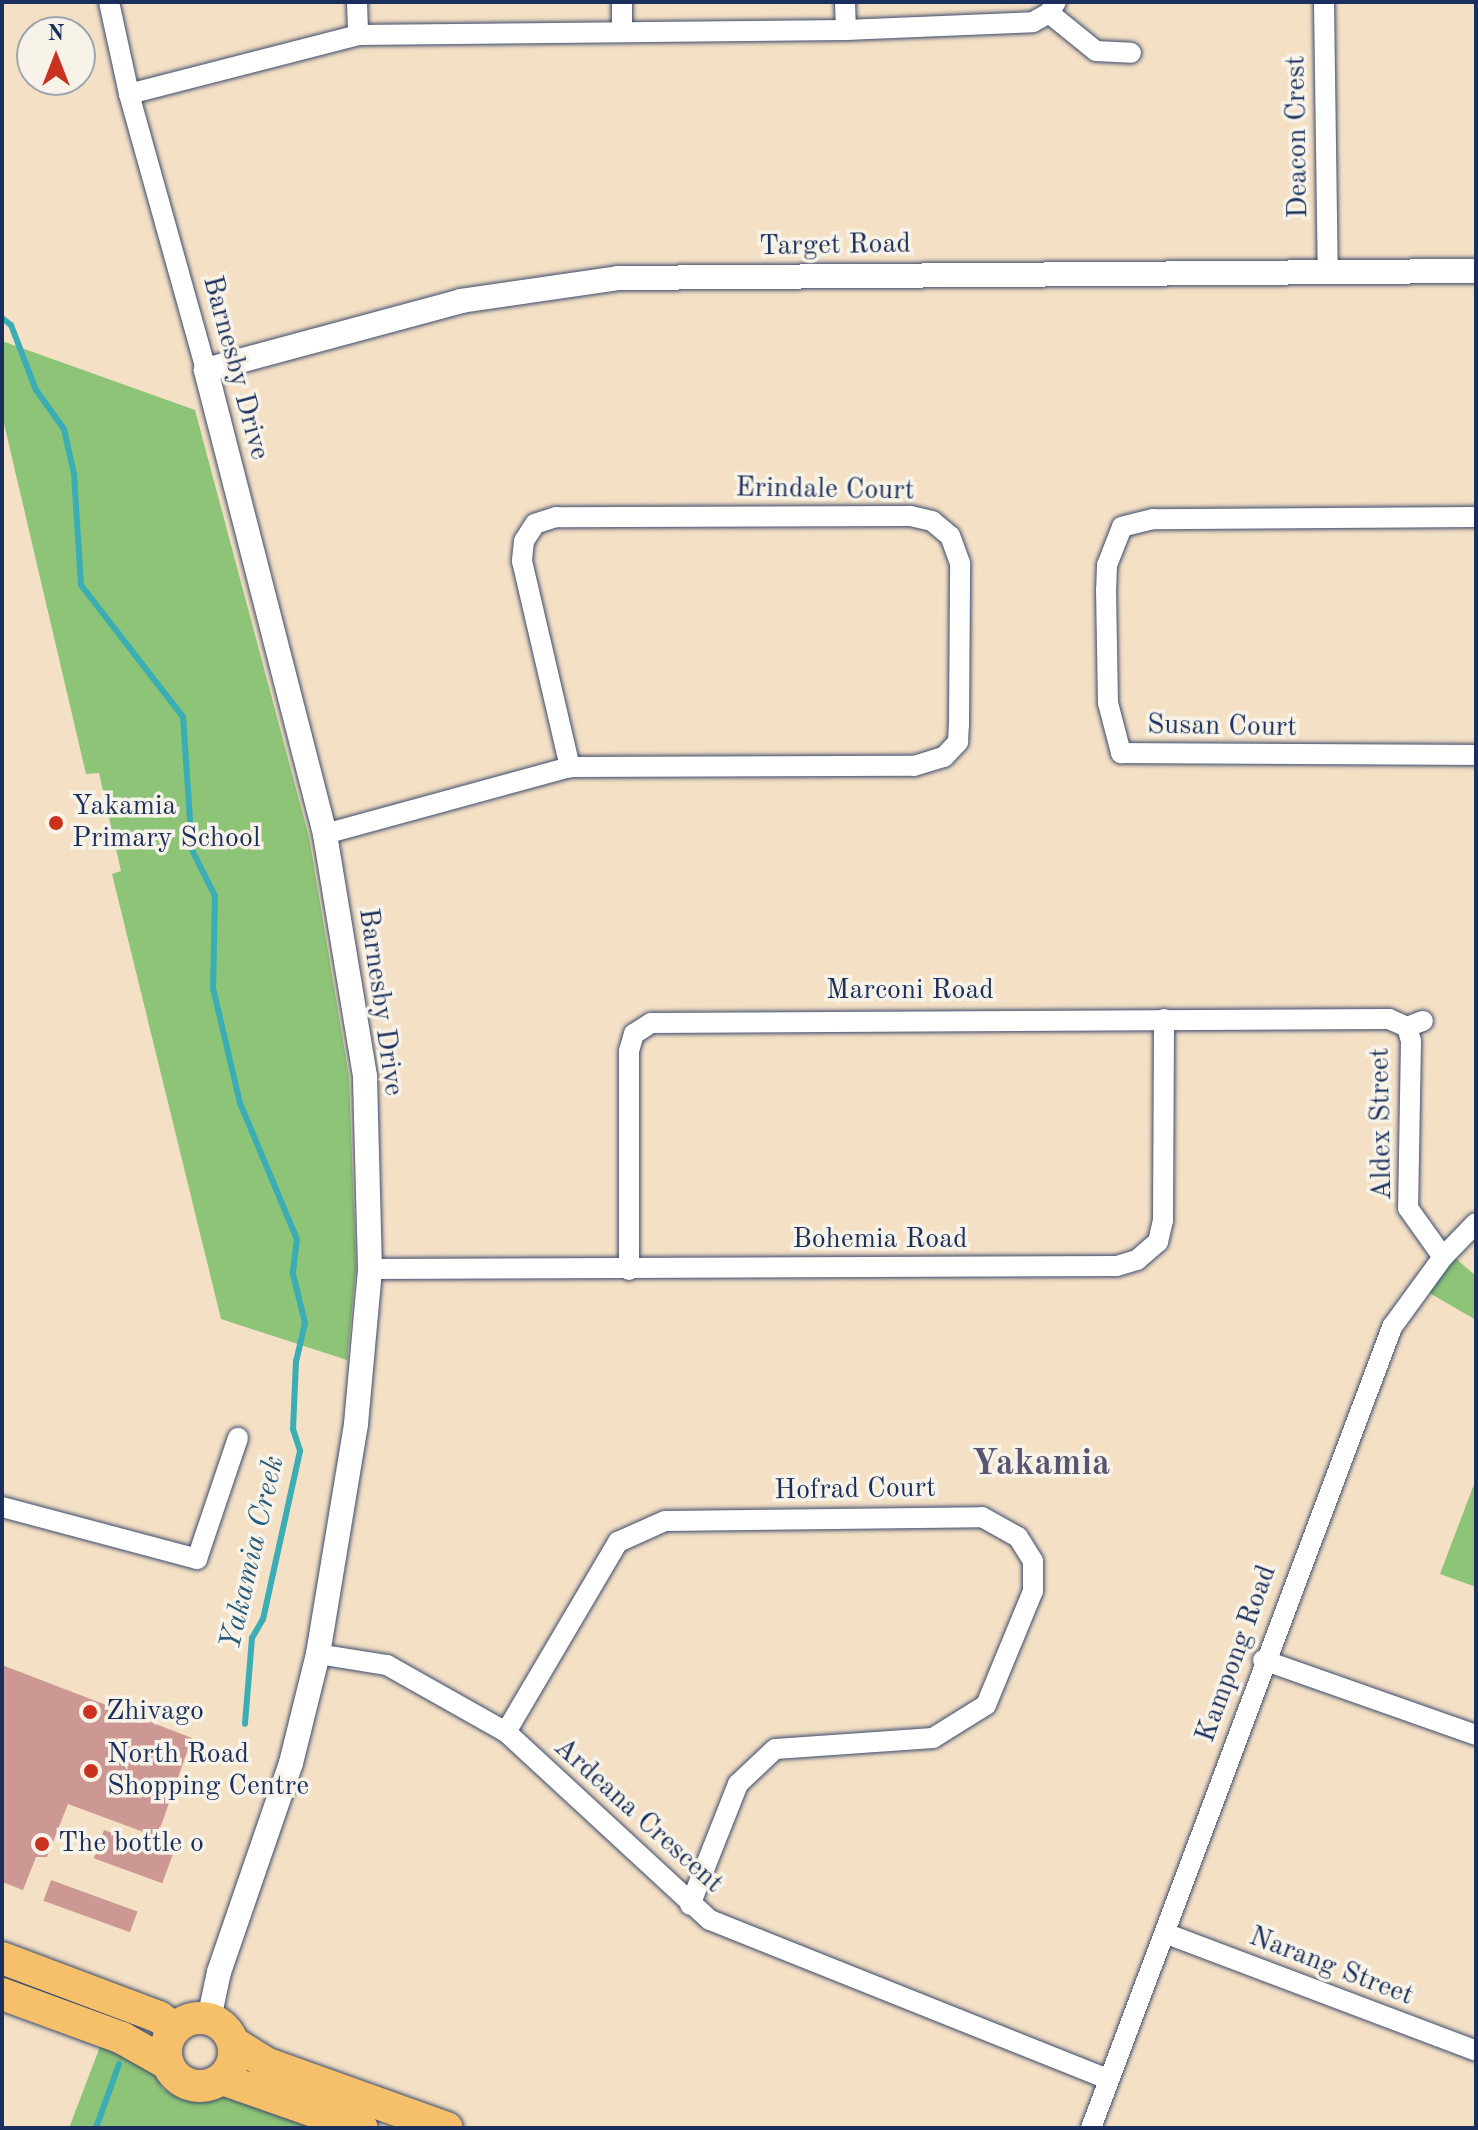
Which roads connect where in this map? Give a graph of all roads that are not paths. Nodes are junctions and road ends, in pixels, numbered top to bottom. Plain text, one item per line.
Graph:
1 (109, 2) edge
2 (357, 2) edge
3 (622, 2) edge
4 (845, 2) edge
5 (1324, 2) edge
6 (1052, 8) edge
7 (846, 30) junction
8 (622, 31) junction
9 (358, 35) junction
10 (1131, 53) dead end
11 (129, 94) junction
12 (1476, 271) edge
13 (1328, 272) junction
14 (206, 370) junction
15 (1476, 517) edge
16 (1476, 755) edge
17 (570, 767) junction
18 (325, 834) junction
19 (1164, 1019) junction
20 (1415, 1024) joint
21 (1476, 1223) edge
22 (1443, 1257) junction
23 (370, 1269) junction
24 (629, 1270) junction
25 (238, 1438) dead end
26 (2, 1507) edge
27 (318, 1654) junction
28 (1263, 1660) junction
29 (506, 1732) junction
30 (1476, 1735) edge
31 (690, 1905) junction
32 (1167, 1934) junction
33 (2, 1958) edge
34 (2, 1994) edge
35 (209, 2019) junction
36 (175, 2029) junction
37 (234, 2043) junction
38 (1476, 2051) edge
39 (168, 2064) junction
40 (222, 2079) junction
41 (1108, 2079) junction
42 (362, 2128) edge
43 (447, 2128) edge
44 (1091, 2128) edge

1 - 11 street, Barnesby Drive
2 - 9 street
3 - 8 street
4 - 7 street
5 - 13 street, Deacon Crest
6 - 7 street
6 - 10 street
7 - 8 street
8 - 9 street
9 - 11 street
11 - 14 street, Barnesby Drive
12 - 13 street, Target Road
13 - 14 street, Target Road
14 - 18 street, Barnesby Drive
15 - 16 street, Susan Court
17 - 17 street, Erindale Court
17 - 18 street, Erindale Court
18 - 23 street, Barnesby Drive
19 - 20 street, Marconi Road
19 - 24 street, Bohemia Road
19 - 24 street, Marconi Road
20 - 22 street, Aldex Street
21 - 22 street, Kampong Road
22 - 28 street, Kampong Road
23 - 24 street, Bohemia Road
23 - 27 street, Barnesby Drive
25 - 26 street
27 - 29 street, Ardeana Crescent
27 - 35 street, Barnesby Drive
28 - 30 street
28 - 32 street, Kampong Road
29 - 31 street, Ardeana Crescent
29 - 31 street, Hofrad Court
31 - 41 street, Ardeana Crescent
32 - 38 street, Narang Street
32 - 41 street, Kampong Road
33 - 36 main road
34 - 39 main road
35 - 36 main road
35 - 37 main road
36 - 39 main road
37 - 40 main road
37 - 43 main road
39 - 40 main road
40 - 42 main road
41 - 44 street, Kampong Road

